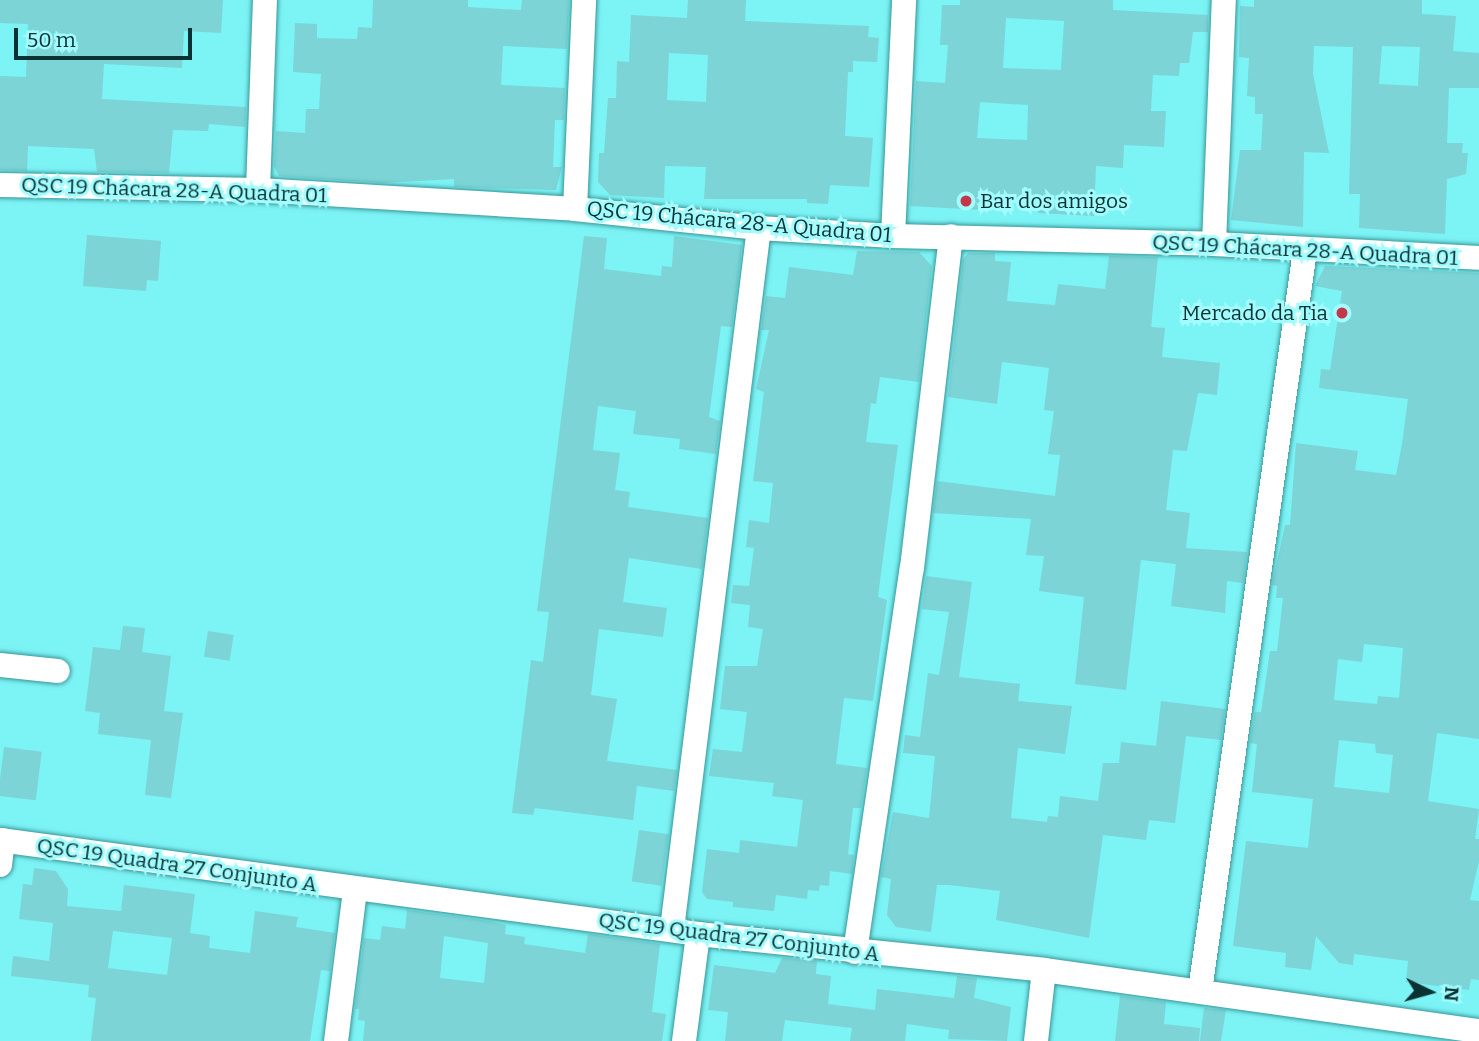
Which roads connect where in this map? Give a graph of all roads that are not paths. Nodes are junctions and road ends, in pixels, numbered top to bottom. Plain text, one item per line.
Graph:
1 (265, 0) edge
2 (584, 0) edge
3 (904, 0) edge
4 (1224, 0) edge
5 (0, 185) edge
6 (258, 190) junction
7 (575, 208) junction
8 (759, 228) junction
9 (892, 236) junction
10 (951, 236) junction
11 (1214, 244) junction
12 (1305, 250) junction
13 (1479, 258) edge
14 (0, 665) edge
15 (58, 671) dead end
16 (2, 840) edge
17 (0, 865) edge
18 (355, 890) junction
19 (672, 929) junction
20 (698, 934) junction
21 (855, 952) junction
22 (1044, 970) junction
23 (1200, 991) junction
24 (1394, 1029) edge
25 (1479, 1031) edge
26 (336, 1041) edge
27 (684, 1041) edge
28 (1036, 1041) edge

1 - 6 street
2 - 7 street
3 - 9 street
4 - 11 street
5 - 6 street, QSC 19 Chácara 28-A Quadra 01
6 - 7 street, QSC 19 Chácara 28-A Quadra 01
7 - 8 street, QSC 19 Chácara 28-A Quadra 01
8 - 9 street, QSC 19 Chácara 28-A Quadra 01
8 - 19 street
9 - 10 street, QSC 19 Chácara 28-A Quadra 01
10 - 11 street, QSC 19 Chácara 28-A Quadra 01
10 - 21 street
11 - 12 street, QSC 19 Chácara 28-A Quadra 01
12 - 13 street, QSC 19 Chácara 28-A Quadra 01
12 - 23 street
14 - 15 street
16 - 17 street
16 - 18 street, QSC 19 Quadra 27 Conjunto A
18 - 19 street, QSC 19 Quadra 27 Conjunto A
18 - 26 street
19 - 20 street, QSC 19 Quadra 27 Conjunto A
20 - 21 street, QSC 19 Quadra 27 Conjunto A
20 - 27 street
21 - 22 street, QSC 19 Quadra 27 Conjunto A
22 - 23 street, QSC 19 Quadra 27 Conjunto A
22 - 28 street
23 - 24 street, QSC 19 Quadra 27 Conjunto A
24 - 25 street, QSC 19 Quadra 27 Conjunto A

